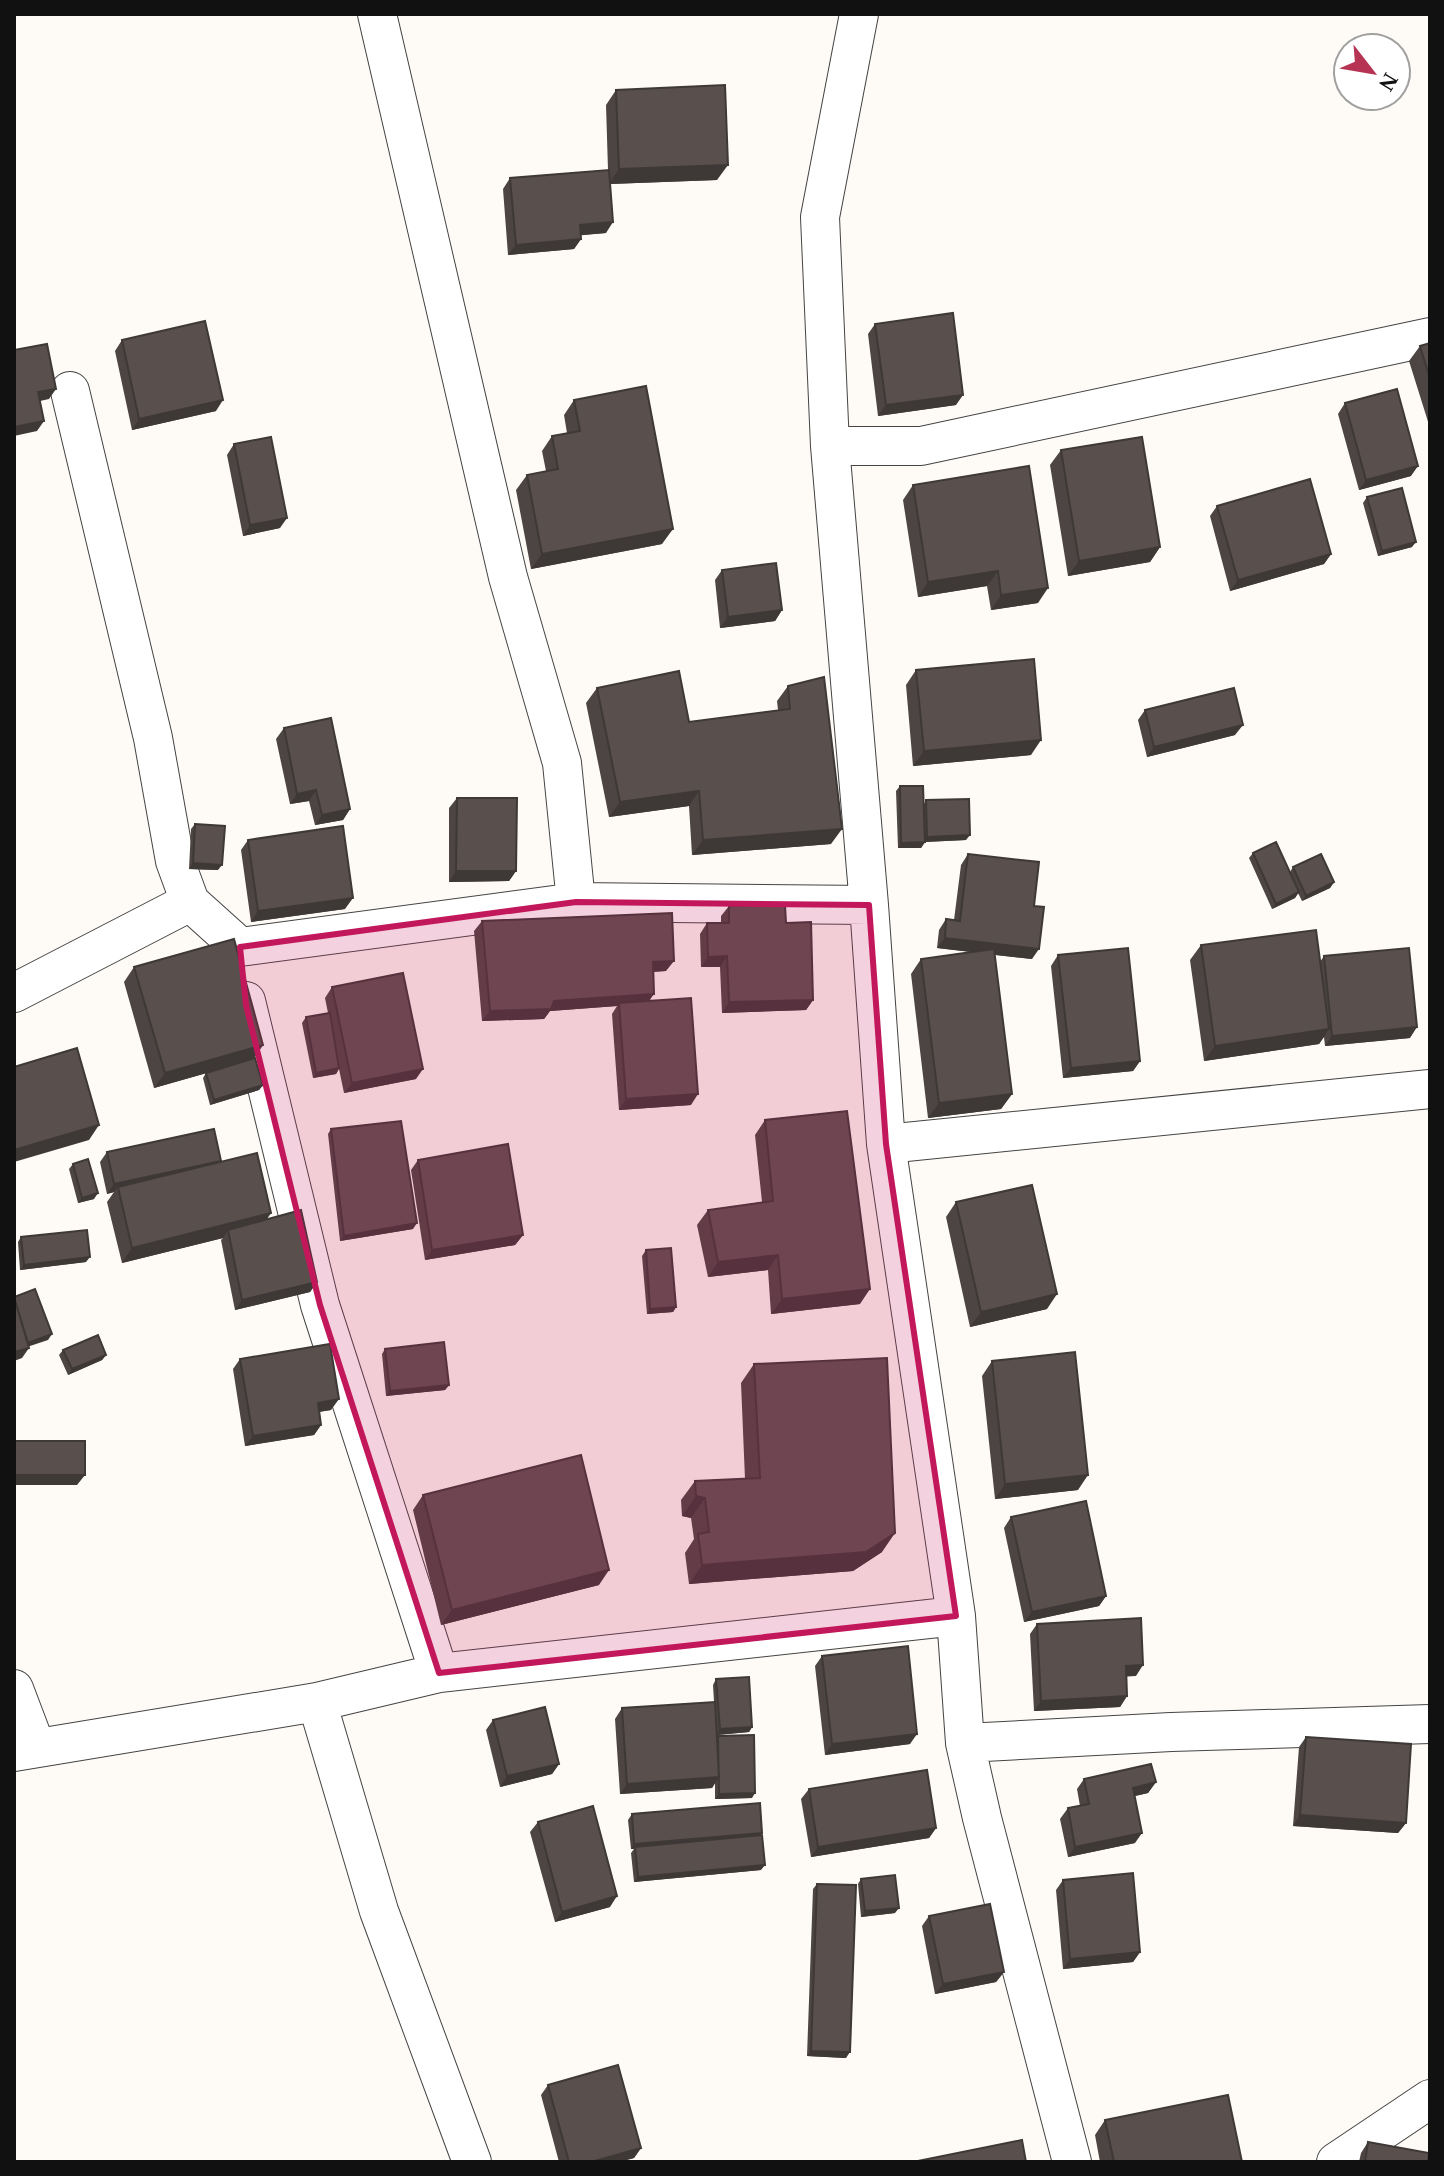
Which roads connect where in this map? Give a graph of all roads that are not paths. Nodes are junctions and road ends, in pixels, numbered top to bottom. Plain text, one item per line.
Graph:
1 (377, 14) edge
2 (859, 14) edge
3 (1430, 337) edge
4 (70, 391) dead end
5 (830, 446) junction
6 (190, 902) junction
7 (576, 902) junction
8 (869, 905) junction
9 (240, 947) junction
10 (14, 993) edge
11 (1430, 1089) edge
12 (886, 1144) junction
13 (956, 1616) junction
14 (439, 1673) junction
15 (14, 1689) edge
16 (317, 1702) junction
17 (1430, 1724) edge
18 (965, 1743) junction
19 (25, 1749) edge
20 (1430, 2099) edge
21 (472, 2162) edge
22 (1072, 2162) edge
23 (1336, 2162) edge

1 - 7 street
2 - 5 street
3 - 5 street
4 - 6 street
5 - 8 street
6 - 9 street
6 - 10 street
7 - 8 street
7 - 9 street
8 - 12 street
9 - 14 street
11 - 12 street
12 - 13 street
13 - 14 street
13 - 18 street
14 - 16 street
15 - 19 street
16 - 19 street
16 - 21 street
17 - 18 street
18 - 22 street
20 - 23 street

